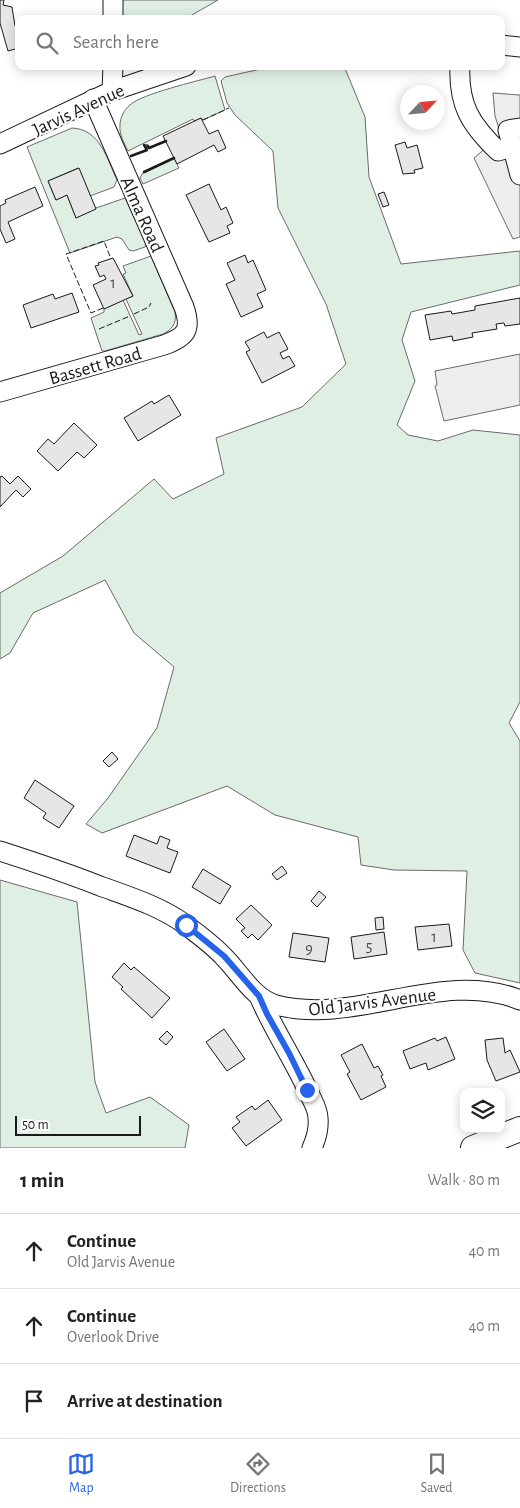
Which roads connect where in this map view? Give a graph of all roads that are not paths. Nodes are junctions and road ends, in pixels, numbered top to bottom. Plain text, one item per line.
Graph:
1 (113, 0) edge
2 (113, 15) edge
3 (505, 45) edge
4 (520, 47) edge
5 (113, 70) edge
6 (174, 70) edge
7 (460, 70) edge
8 (112, 91) junction
9 (93, 99) junction
10 (520, 128) edge
11 (0, 144) edge
12 (512, 147) junction
13 (520, 175) edge
14 (186, 330) joint
15 (0, 392) edge
16 (0, 852) edge
17 (259, 996) junction
18 (520, 1000) edge
19 (520, 1129) edge
20 (312, 1148) edge
21 (473, 1148) edge

1 - 2 street
3 - 4 street
5 - 8 street
6 - 8 street, Jarvis Avenue
7 - 12 street
8 - 9 street, Jarvis Avenue
9 - 11 street, Jarvis Avenue
9 - 14 street, Alma Road
10 - 12 street
12 - 13 street
14 - 15 street, Bassett Road
16 - 17 street, Old Jarvis Avenue
17 - 18 street, Old Jarvis Avenue
17 - 20 street
19 - 21 main road

